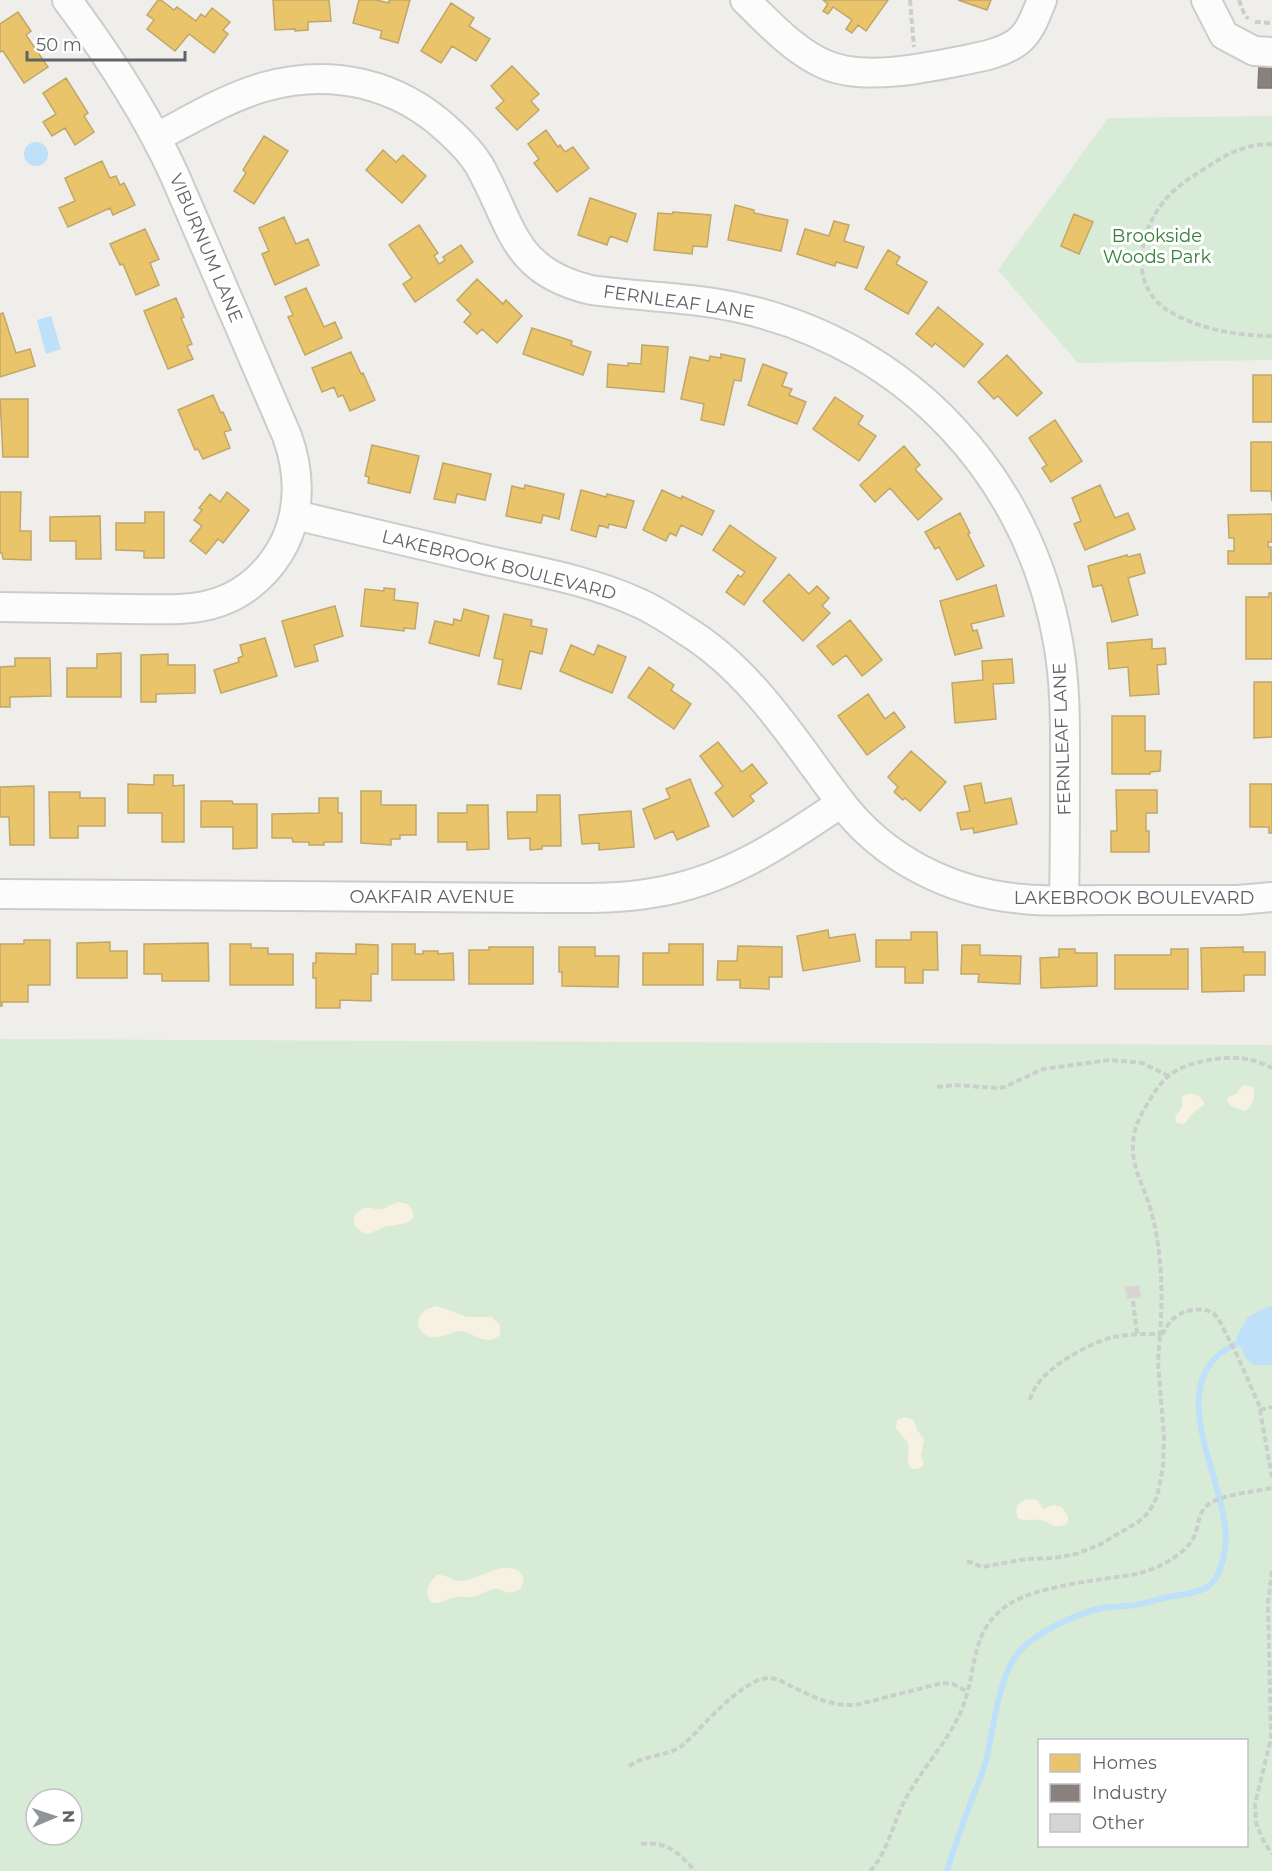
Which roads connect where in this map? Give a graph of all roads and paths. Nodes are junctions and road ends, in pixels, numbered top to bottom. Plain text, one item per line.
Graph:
1 (67, 0) edge
2 (745, 0) edge
3 (910, 0) edge
4 (1042, 0) edge
5 (1206, 0) edge
6 (1240, 1) edge
7 (1272, 23) edge
8 (1272, 52) edge
9 (915, 70) junction
10 (157, 137) junction
11 (1272, 144) edge
12 (1133, 242) dead end
13 (1143, 243) junction
14 (1272, 336) edge
15 (295, 515) junction
16 (0, 607) edge
17 (841, 802) junction
18 (0, 894) edge
19 (1272, 897) edge
20 (1064, 900) junction
21 (1272, 1068) edge
22 (1169, 1076) junction
23 (937, 1086) dead end
24 (1133, 1301) dead end
25 (1137, 1334) junction
26 (1160, 1334) junction
27 (1030, 1400) dead end
28 (1272, 1407) edge
29 (1260, 1410) junction
30 (1272, 1477) edge
31 (1272, 1488) edge
32 (967, 1561) dead end
33 (1272, 1571) edge
34 (968, 1692) junction
35 (629, 1766) dead end
36 (641, 1844) dead end
37 (1272, 1854) edge
38 (695, 1871) edge
39 (870, 1871) edge

1 - 10 street, VIBURNUM LANE
2 - 9 street
3 - 9 path
4 - 9 street
5 - 8 street
6 - 7 path
10 - 15 street, VIBURNUM LANE
10 - 20 street, FERNLEAF LANE
11 - 13 path
12 - 13 path
13 - 14 path
15 - 16 street, VIBURNUM LANE
15 - 17 street, LAKEBROOK BOULEVARD
17 - 18 street, OAKFAIR AVENUE
17 - 20 street, LAKEBROOK BOULEVARD
19 - 20 street, LAKEBROOK BOULEVARD
21 - 22 path
22 - 23 path
22 - 26 path
24 - 25 path
25 - 26 path
25 - 27 path
26 - 29 path
26 - 32 path
28 - 29 path
29 - 30 path
31 - 34 path
33 - 37 path
34 - 35 path
34 - 39 path
36 - 38 path

